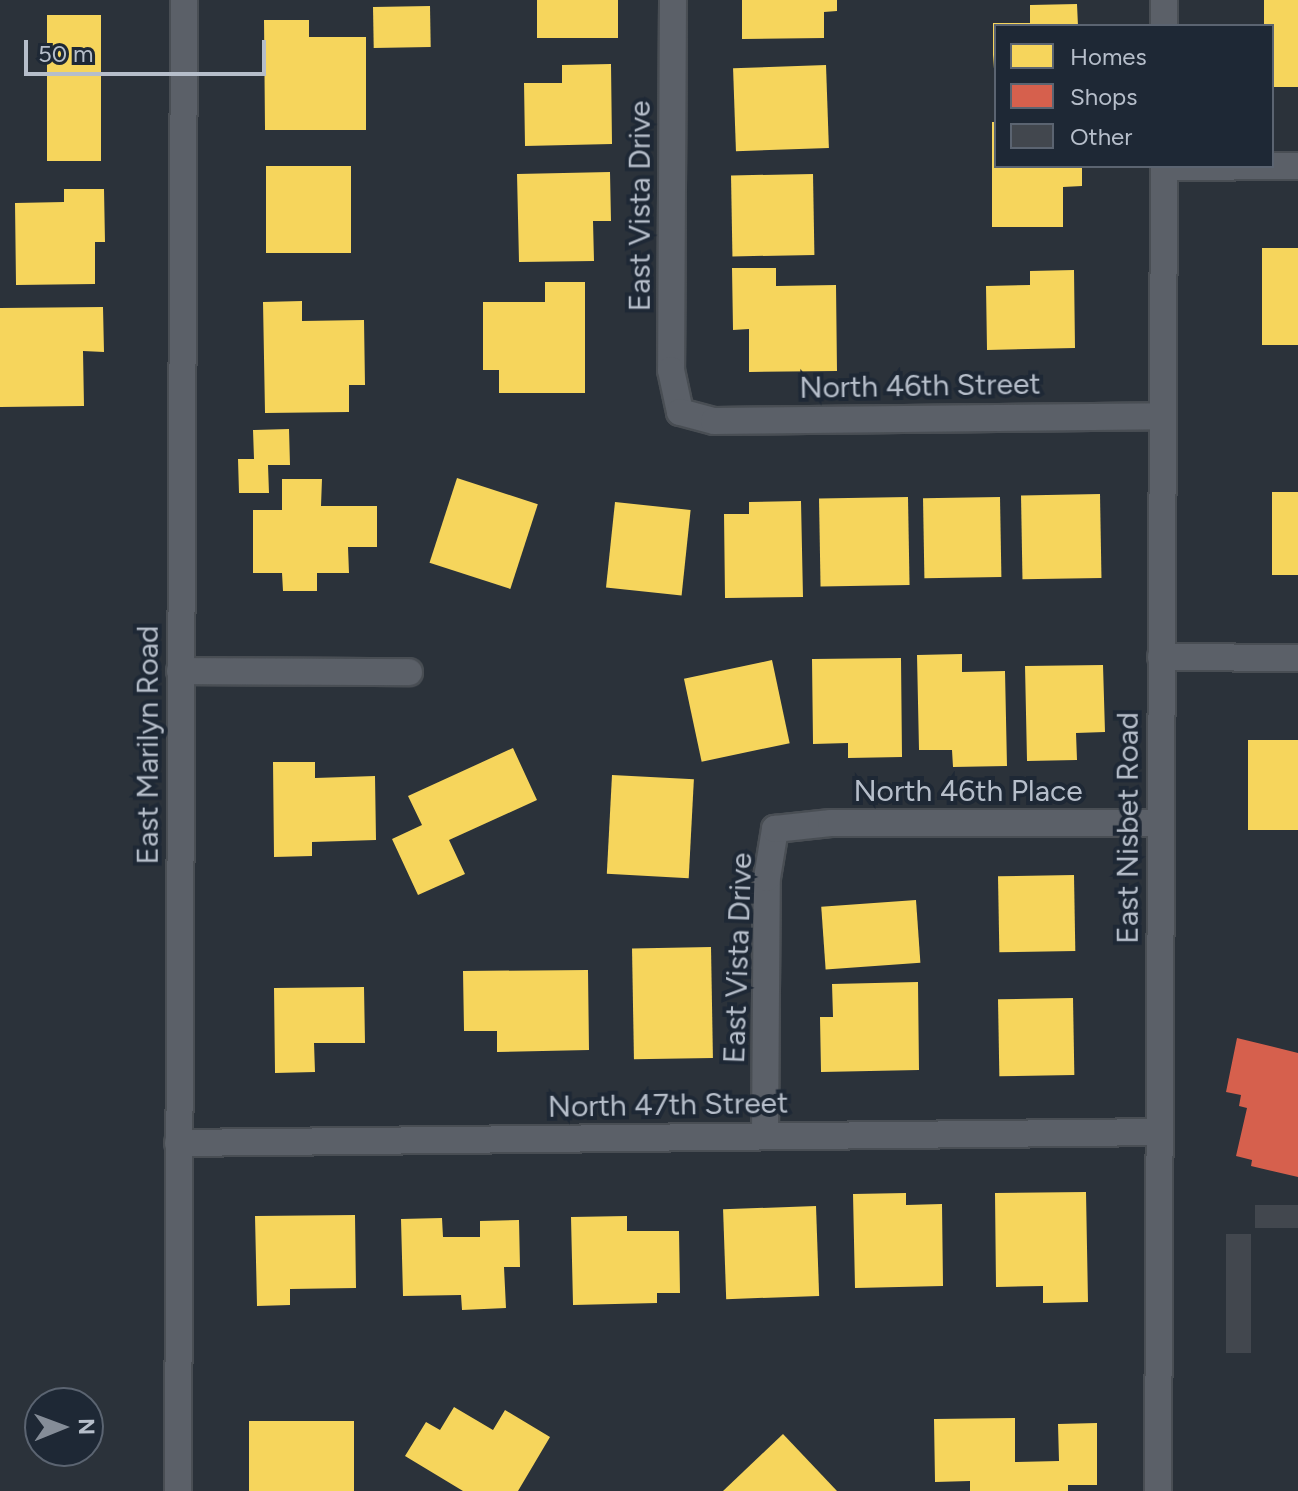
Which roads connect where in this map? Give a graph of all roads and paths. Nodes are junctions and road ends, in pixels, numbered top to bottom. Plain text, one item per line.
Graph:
1 (184, 0) edge
2 (673, 0) edge
3 (1164, 0) edge
4 (1164, 24) edge
5 (1274, 166) edge
6 (1298, 166) edge
7 (1164, 168) edge
8 (680, 412) joint
9 (1163, 416) junction
10 (1161, 657) junction
11 (1298, 658) edge
12 (180, 671) junction
13 (409, 672) dead end
14 (1160, 823) junction
15 (775, 829) joint
16 (1159, 1132) junction
17 (765, 1136) junction
18 (178, 1143) junction
19 (178, 1491) edge
20 (1158, 1491) edge

1 - 12 street, East Marilyn Road
2 - 8 street, East Vista Drive
3 - 4 street
5 - 6 street
7 - 9 street, East Nisbet Road
8 - 9 street, North 46th Street
9 - 10 street, East Nisbet Road
10 - 11 street
10 - 14 street, East Nisbet Road
12 - 13 street
12 - 18 street, East Marilyn Road
14 - 15 street, North 46th Place
14 - 16 street, East Nisbet Road
15 - 17 street, East Vista Drive
16 - 17 street, North 47th Street
16 - 20 street, East Nisbet Road
17 - 18 street, North 47th Street
18 - 19 street, East Marilyn Road

